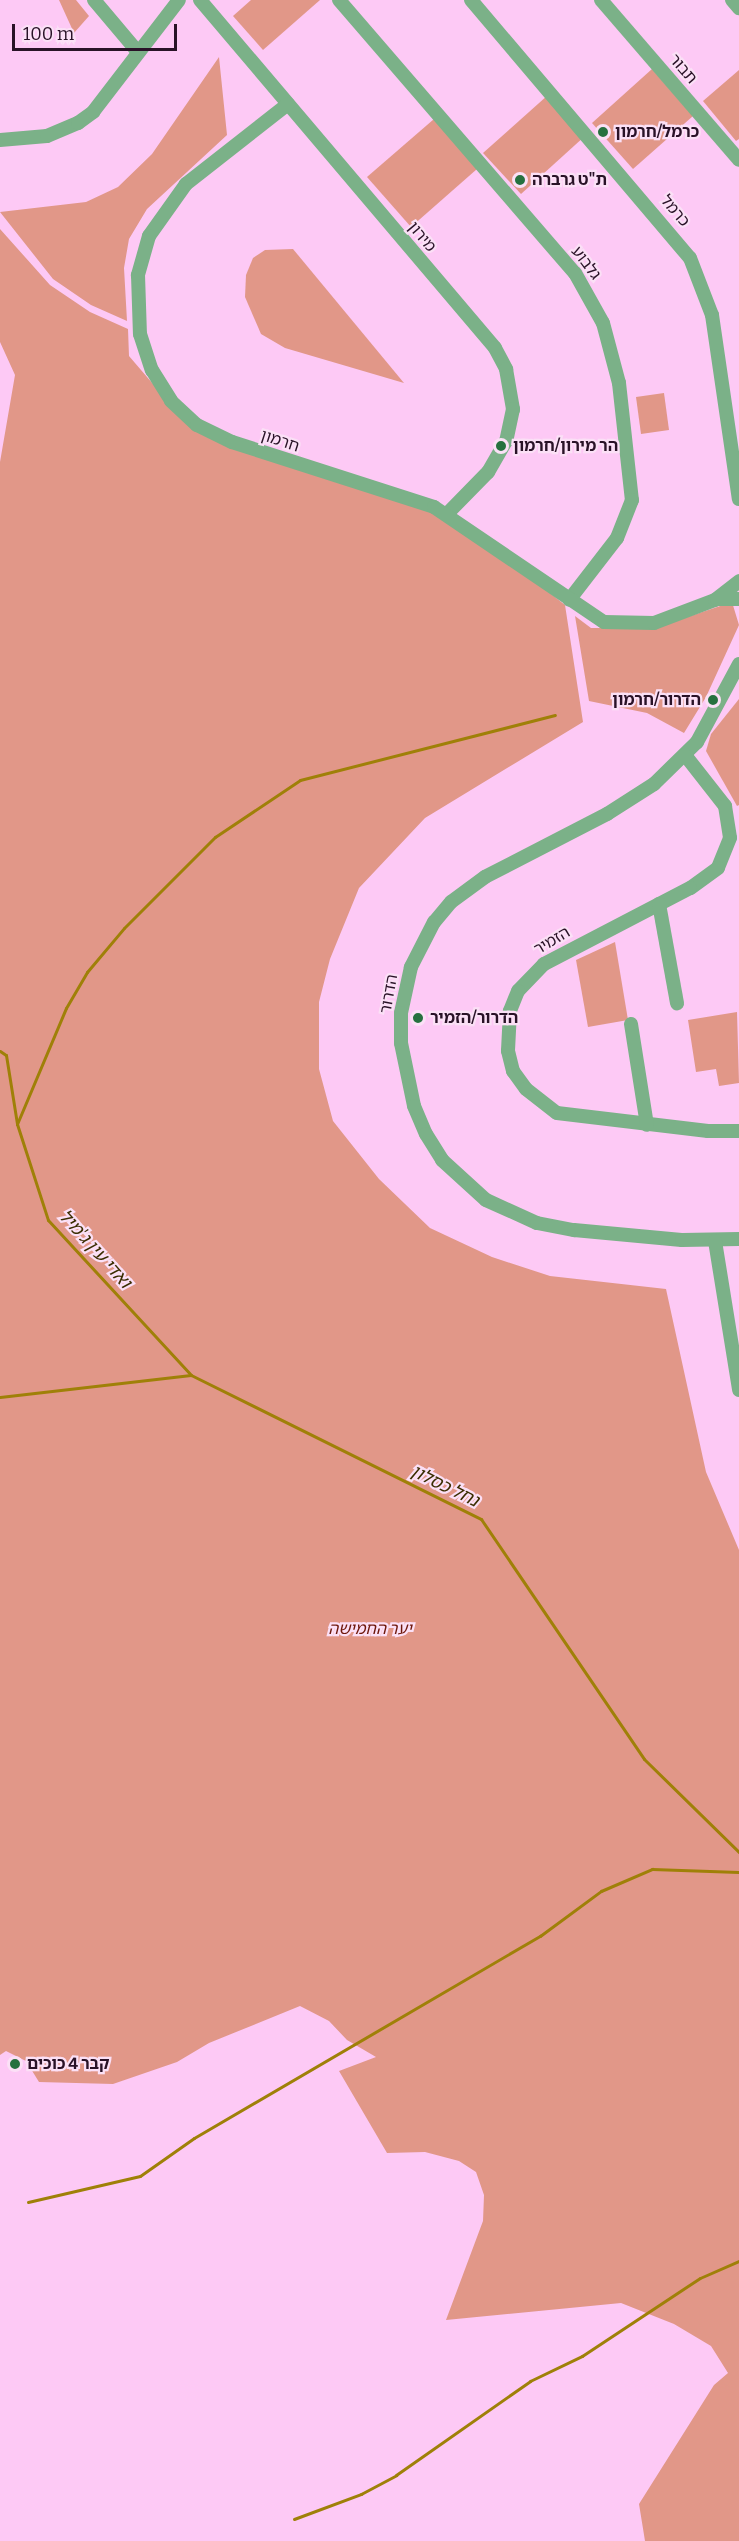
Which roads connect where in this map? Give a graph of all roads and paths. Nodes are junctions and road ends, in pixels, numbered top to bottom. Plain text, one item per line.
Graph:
1 (94, 0) edge
2 (179, 0) edge
3 (200, 0) edge
4 (339, 0) edge
5 (471, 0) edge
6 (601, 0) edge
7 (732, 0) edge
8 (739, 8) edge
9 (138, 52) junction
10 (288, 104) junction
11 (0, 140) edge
12 (739, 160) edge
13 (739, 499) edge
14 (447, 514) junction
15 (739, 581) edge
16 (739, 599) edge
17 (569, 600) junction
18 (715, 600) junction
19 (739, 664) edge
20 (684, 755) junction
21 (658, 904) junction
22 (677, 1003) dead end
23 (631, 1024) dead end
24 (647, 1125) junction
25 (739, 1131) edge
26 (739, 1239) edge
27 (715, 1241) junction
28 (739, 1390) edge

1 - 9 street
2 - 9 street
3 - 10 street, מירון
4 - 17 street, גלבוע
5 - 13 street, כרמל
6 - 12 street, תבור
7 - 8 street
9 - 11 street
10 - 14 street, מירון
10 - 14 street, חרמון
14 - 17 street, חרמון
15 - 18 street, חרמון
16 - 18 street, חרמון
17 - 18 street, חרמון
19 - 20 street, הדרור
20 - 21 street, הזמיר
20 - 27 street, הדרור
21 - 22 street
21 - 24 street, הזמיר
23 - 24 street
24 - 25 street, הזמיר
26 - 27 street, הדרור
27 - 28 street

